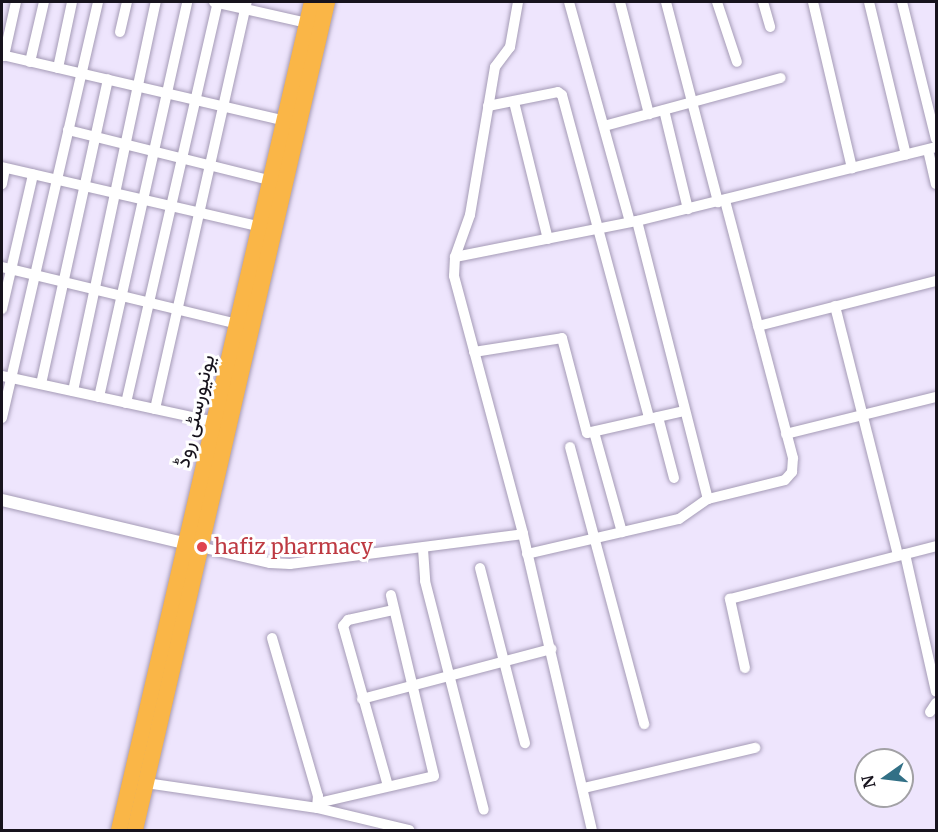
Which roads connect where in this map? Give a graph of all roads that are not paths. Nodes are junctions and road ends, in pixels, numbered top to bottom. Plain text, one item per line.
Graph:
1 (16, 2) edge
2 (44, 2) edge
3 (72, 2) edge
4 (98, 2) edge
5 (127, 2) edge
6 (156, 2) edge
7 (186, 2) edge
8 (217, 2) edge
9 (312, 2) edge
10 (327, 2) edge
11 (518, 2) edge
12 (569, 2) edge
13 (620, 2) edge
14 (666, 2) edge
15 (717, 2) edge
16 (763, 2) edge
17 (813, 2) edge
18 (869, 2) edge
19 (902, 2) edge
20 (246, 5) edge
21 (307, 23) junction
22 (770, 27) dead end
23 (120, 32) dead end
24 (3, 55) edge
25 (30, 62) junction
26 (737, 62) dead end
27 (58, 68) junction
28 (82, 73) junction
29 (781, 78) dead end
30 (108, 79) junction
31 (137, 86) junction
32 (167, 93) junction
33 (194, 100) junction
34 (514, 102) junction
35 (694, 102) junction
36 (223, 106) junction
37 (488, 106) junction
38 (664, 110) junction
39 (649, 114) junction
40 (286, 121) junction
41 (604, 126) junction
42 (68, 130) junction
43 (95, 137) junction
44 (936, 139) edge
45 (124, 144) junction
46 (932, 148) edge
47 (153, 151) junction
48 (906, 155) junction
49 (182, 158) junction
50 (210, 165) junction
51 (3, 168) edge
52 (852, 168) junction
53 (33, 175) junction
54 (56, 180) junction
55 (279, 183) junction
56 (2, 184) edge
57 (936, 184) edge
58 (84, 187) junction
59 (112, 193) junction
60 (142, 200) junction
61 (722, 201) junction
62 (171, 206) junction
63 (688, 209) junction
64 (198, 212) junction
65 (633, 222) junction
66 (262, 227) junction
67 (598, 228) junction
68 (548, 239) junction
69 (455, 257) junction
70 (6, 268) edge
71 (33, 274) junction
72 (64, 281) junction
73 (936, 281) edge
74 (92, 287) junction
75 (120, 294) junction
76 (148, 301) junction
77 (836, 306) junction
78 (178, 308) junction
79 (2, 309) edge
80 (244, 326) junction
81 (758, 326) junction
82 (474, 352) junction
83 (6, 377) edge
84 (41, 384) junction
85 (73, 391) junction
86 (99, 397) junction
87 (936, 397) edge
88 (126, 403) junction
89 (155, 409) junction
90 (684, 411) junction
91 (862, 415) junction
92 (2, 418) edge
93 (653, 418) junction
94 (222, 424) junction
95 (594, 432) junction
96 (786, 434) junction
97 (570, 447) dead end
98 (674, 478) dead end
99 (708, 499) junction
100 (2, 500) edge
101 (622, 532) junction
102 (523, 534) junction
103 (595, 539) junction
104 (192, 545) junction
105 (936, 546) edge
106 (423, 549) junction
107 (527, 554) junction
108 (902, 554) junction
109 (480, 568) dead end
110 (391, 595) dead end
111 (394, 610) junction
112 (272, 638) dead end
113 (551, 649) junction
114 (506, 662) junction
115 (744, 668) dead end
116 (451, 676) junction
117 (412, 687) junction
118 (936, 692) edge
119 (362, 699) junction
120 (644, 724) dead end
121 (525, 743) dead end
122 (755, 748) dead end
123 (146, 783) junction
124 (388, 786) junction
125 (584, 788) junction
126 (318, 805) junction
127 (484, 810) dead end
128 (119, 831) edge
129 (135, 831) edge
130 (410, 831) edge
131 (592, 831) edge

1 - 24 street
2 - 25 street
3 - 27 street
4 - 28 street
5 - 23 street
6 - 31 street
7 - 32 street
8 - 20 street
8 - 33 street
9 - 21 highway, یونیورسٹی روڈ
10 - 55 highway, یونیورسٹی روڈ
11 - 37 street
12 - 41 street
13 - 39 street
14 - 35 street
15 - 26 street
16 - 22 street
17 - 52 street
18 - 48 street
19 - 44 street
20 - 21 street
20 - 36 street
21 - 40 highway, یونیورسٹی روڈ
24 - 25 street
25 - 27 street
27 - 28 street
28 - 30 street
28 - 42 street
29 - 35 street
30 - 31 street
30 - 43 street
31 - 32 street
31 - 45 street
32 - 33 street
32 - 47 street
33 - 36 street
33 - 49 street
34 - 37 street
34 - 67 street
34 - 68 street
35 - 38 street
35 - 61 street
36 - 40 street
36 - 50 street
37 - 69 street
38 - 39 street
38 - 63 street
39 - 41 street
40 - 55 highway, یونیورسٹی روڈ
41 - 65 street
42 - 43 street
42 - 54 street
43 - 45 street
43 - 58 street
45 - 47 street
45 - 59 street
46 - 48 street
46 - 57 street
47 - 49 street
47 - 60 street
48 - 52 street
49 - 50 street
49 - 62 street
50 - 55 street
50 - 64 street
51 - 53 street
51 - 56 street
52 - 61 street
53 - 54 street
53 - 70 street
54 - 58 street
54 - 71 street
55 - 66 highway, یونیورسٹی روڈ
55 - 80 highway, یونیورسٹی روڈ
58 - 59 street
58 - 72 street
59 - 60 street
59 - 74 street
60 - 62 street
60 - 75 street
61 - 63 street
61 - 81 street
62 - 64 street
62 - 76 street
63 - 65 street
64 - 66 street
64 - 78 street
65 - 67 street
65 - 90 street
66 - 80 highway, یونیورسٹی روڈ
67 - 68 street
67 - 93 street
68 - 69 street
69 - 82 street
70 - 71 street
70 - 79 street
71 - 72 street
71 - 83 street
72 - 74 street
72 - 84 street
73 - 77 street
74 - 75 street
74 - 85 street
75 - 76 street
75 - 86 street
76 - 78 street
76 - 88 street
77 - 81 street
77 - 91 street
78 - 80 street
78 - 89 street
80 - 94 highway, یونیورسٹی روڈ
81 - 96 street
82 - 95 street
82 - 102 street
83 - 84 street
83 - 92 street
84 - 85 street
85 - 86 street
86 - 88 street
87 - 91 street
88 - 89 street
89 - 94 street
90 - 93 street
90 - 99 street
91 - 96 street
91 - 108 street
93 - 95 street
93 - 98 street
94 - 104 highway, یونیورسٹی روڈ
95 - 101 street
96 - 99 street
97 - 103 street
99 - 101 street
100 - 104 street
101 - 103 street
102 - 106 street
102 - 107 street
103 - 107 street
103 - 120 street
104 - 106 street
104 - 123 highway, یونیورسٹی روڈ
104 - 128 highway, یونیورسٹی روڈ
105 - 108 street
106 - 116 street
107 - 113 street
108 - 115 street
108 - 118 street
109 - 114 street
110 - 111 street
111 - 117 street
111 - 119 street
112 - 126 street
113 - 114 street
113 - 125 street
114 - 116 street
114 - 121 street
116 - 117 street
116 - 127 street
117 - 119 street
117 - 124 street
119 - 124 street
122 - 125 street
123 - 126 street
123 - 129 highway, یونیورسٹی روڈ
124 - 126 street
125 - 131 street
126 - 130 street

